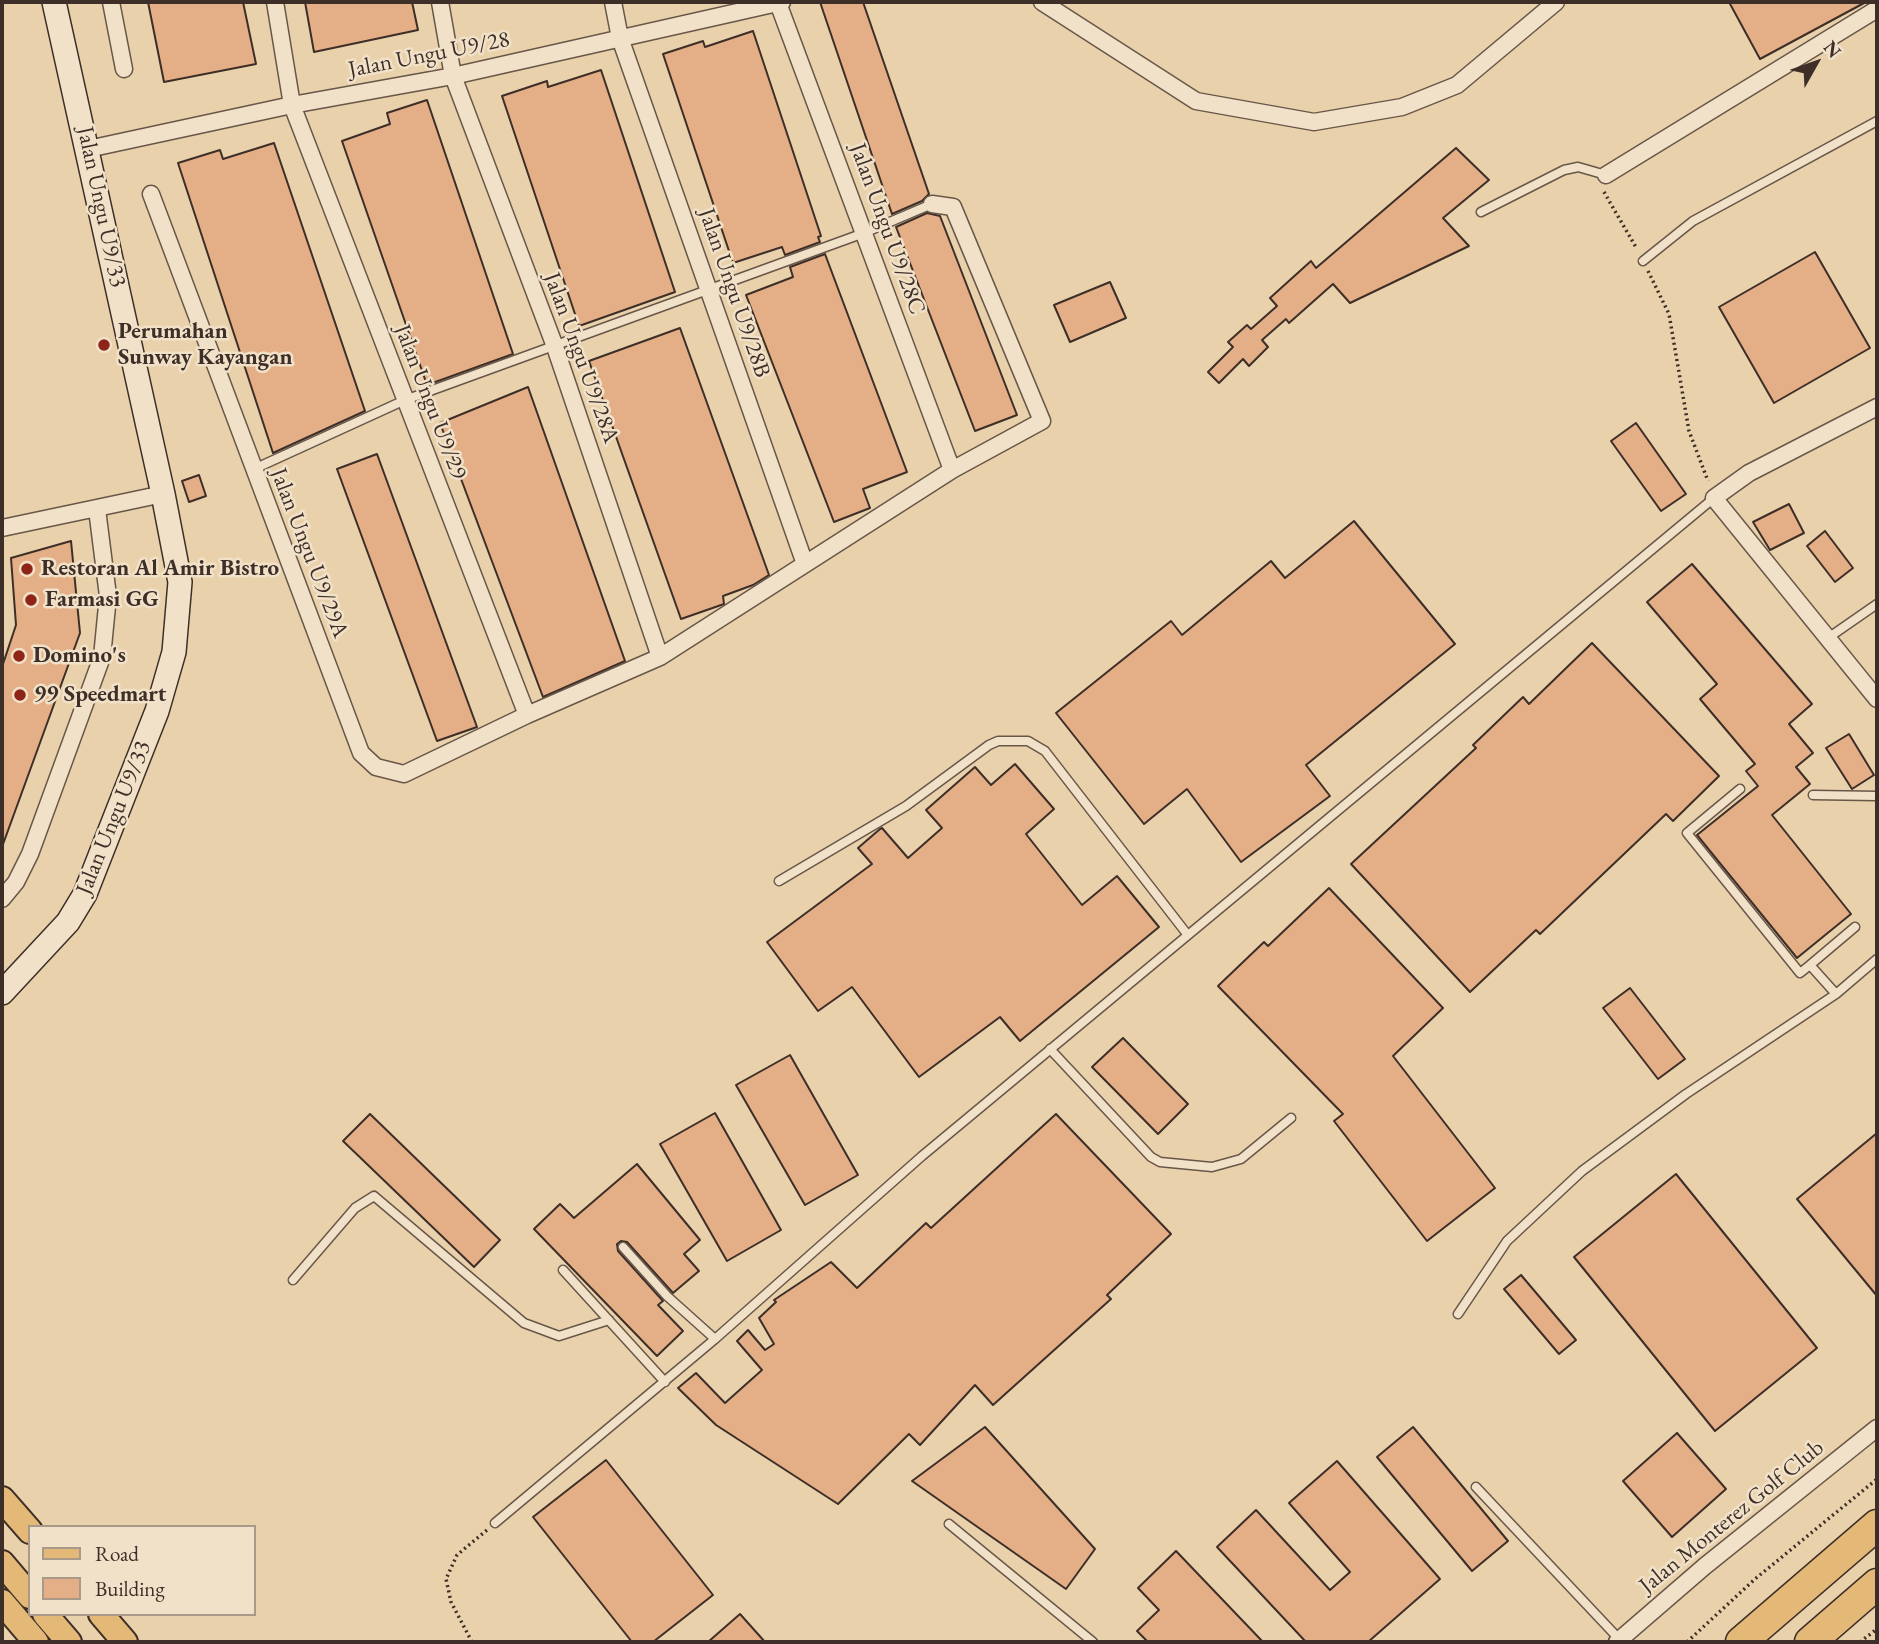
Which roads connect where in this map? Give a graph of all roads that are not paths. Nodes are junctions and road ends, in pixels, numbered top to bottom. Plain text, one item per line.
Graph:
1 (54, 2) edge
2 (111, 2) edge
3 (275, 2) edge
4 (440, 2) edge
5 (613, 2) edge
6 (780, 2) edge
7 (1042, 2) edge
8 (1556, 2) edge
9 (1876, 14) edge
10 (620, 38) junction
11 (124, 69) dead end
12 (453, 76) junction
13 (292, 104) junction
14 (1877, 121) edge
15 (89, 149) junction
16 (1606, 174) joint
17 (151, 194) dead end
18 (932, 204) joint
19 (1481, 212) dead end
20 (864, 233) junction
21 (1643, 261) road end
22 (708, 289) junction
23 (554, 344) junction
24 (405, 400) junction
25 (1877, 407) edge
26 (253, 470) junction
27 (952, 470) junction
28 (163, 494) junction
29 (1714, 498) junction
30 (97, 509) junction
31 (2, 528) edge
32 (804, 564) junction
33 (1877, 604) edge
34 (1828, 638) junction
35 (660, 657) junction
36 (1877, 699) edge
37 (527, 715) junction
38 (1740, 789) dead end
39 (1813, 795) dead end
40 (1877, 796) edge
41 (779, 881) dead end
42 (2, 899) edge
43 (1855, 928) dead end
44 (1187, 934) junction
45 (1877, 959) edge
46 (1810, 965) junction
47 (2, 993) edge
48 (1836, 994) junction
49 (1050, 1049) junction
50 (1291, 1118) dead end
51 (623, 1247) dead end
52 (563, 1270) dead end
53 (293, 1280) dead end
54 (1458, 1314) dead end
55 (609, 1320) junction
56 (715, 1339) junction
57 (665, 1382) junction
58 (1877, 1428) edge
59 (1476, 1487) dead end
60 (2, 1499) edge
61 (495, 1523) road end
62 (949, 1524) dead end
63 (1877, 1525) edge
64 (28, 1529) edge
65 (2, 1563) edge
66 (1877, 1584) edge
67 (28, 1594) edge
68 (2, 1602) edge
69 (47, 1616) edge
70 (103, 1616) edge
71 (1618, 1641) edge
72 (36, 1642) edge
73 (69, 1642) edge
74 (125, 1642) edge
75 (1093, 1642) edge
76 (1741, 1642) edge
77 (1810, 1642) edge

1 - 15 street, Jalan Ungu U9/33
2 - 11 street
3 - 13 street, Jalan Ungu U9/29
4 - 12 street, Jalan Ungu U9/28A
5 - 10 street, Jalan Ungu U9/28B
6 - 10 street, Jalan Ungu U9/28
6 - 20 street, Jalan Ungu U9/28C
7 - 8 street
9 - 16 street
10 - 12 street, Jalan Ungu U9/28
10 - 22 street, Jalan Ungu U9/28B
12 - 13 street, Jalan Ungu U9/28
12 - 23 street, Jalan Ungu U9/28A
13 - 15 street, Jalan Ungu U9/28
13 - 24 street, Jalan Ungu U9/29
14 - 21 lane
15 - 28 street, Jalan Ungu U9/33
16 - 19 lane
17 - 26 street, Jalan Ungu U9/29A
18 - 20 lane
18 - 27 street, Jalan Ungu U9/29A
20 - 22 lane
20 - 27 street, Jalan Ungu U9/28C
22 - 23 lane
22 - 32 street, Jalan Ungu U9/28B
23 - 24 lane
23 - 35 street, Jalan Ungu U9/28A
24 - 26 lane
24 - 37 street, Jalan Ungu U9/29
25 - 29 street
26 - 37 street, Jalan Ungu U9/29A
27 - 32 street, Jalan Ungu U9/29A
28 - 30 street
28 - 47 street, Jalan Ungu U9/33
29 - 34 street
29 - 44 lane
30 - 31 street
30 - 42 street
32 - 35 street, Jalan Ungu U9/29A
33 - 34 lane
34 - 36 street
35 - 37 street, Jalan Ungu U9/29A
38 - 46 lane
39 - 40 lane
41 - 44 lane
43 - 46 lane
44 - 49 lane
45 - 48 lane
46 - 48 lane
48 - 54 lane
49 - 50 lane
49 - 56 lane
51 - 56 lane
52 - 55 lane
53 - 55 lane
55 - 57 lane
56 - 57 lane
57 - 61 lane
58 - 71 street, Jalan Monterez Golf Club
59 - 71 lane
60 - 64 main road
62 - 75 lane
63 - 76 highway
65 - 67 main road
66 - 77 highway
68 - 72 main road
69 - 73 main road
70 - 74 main road

